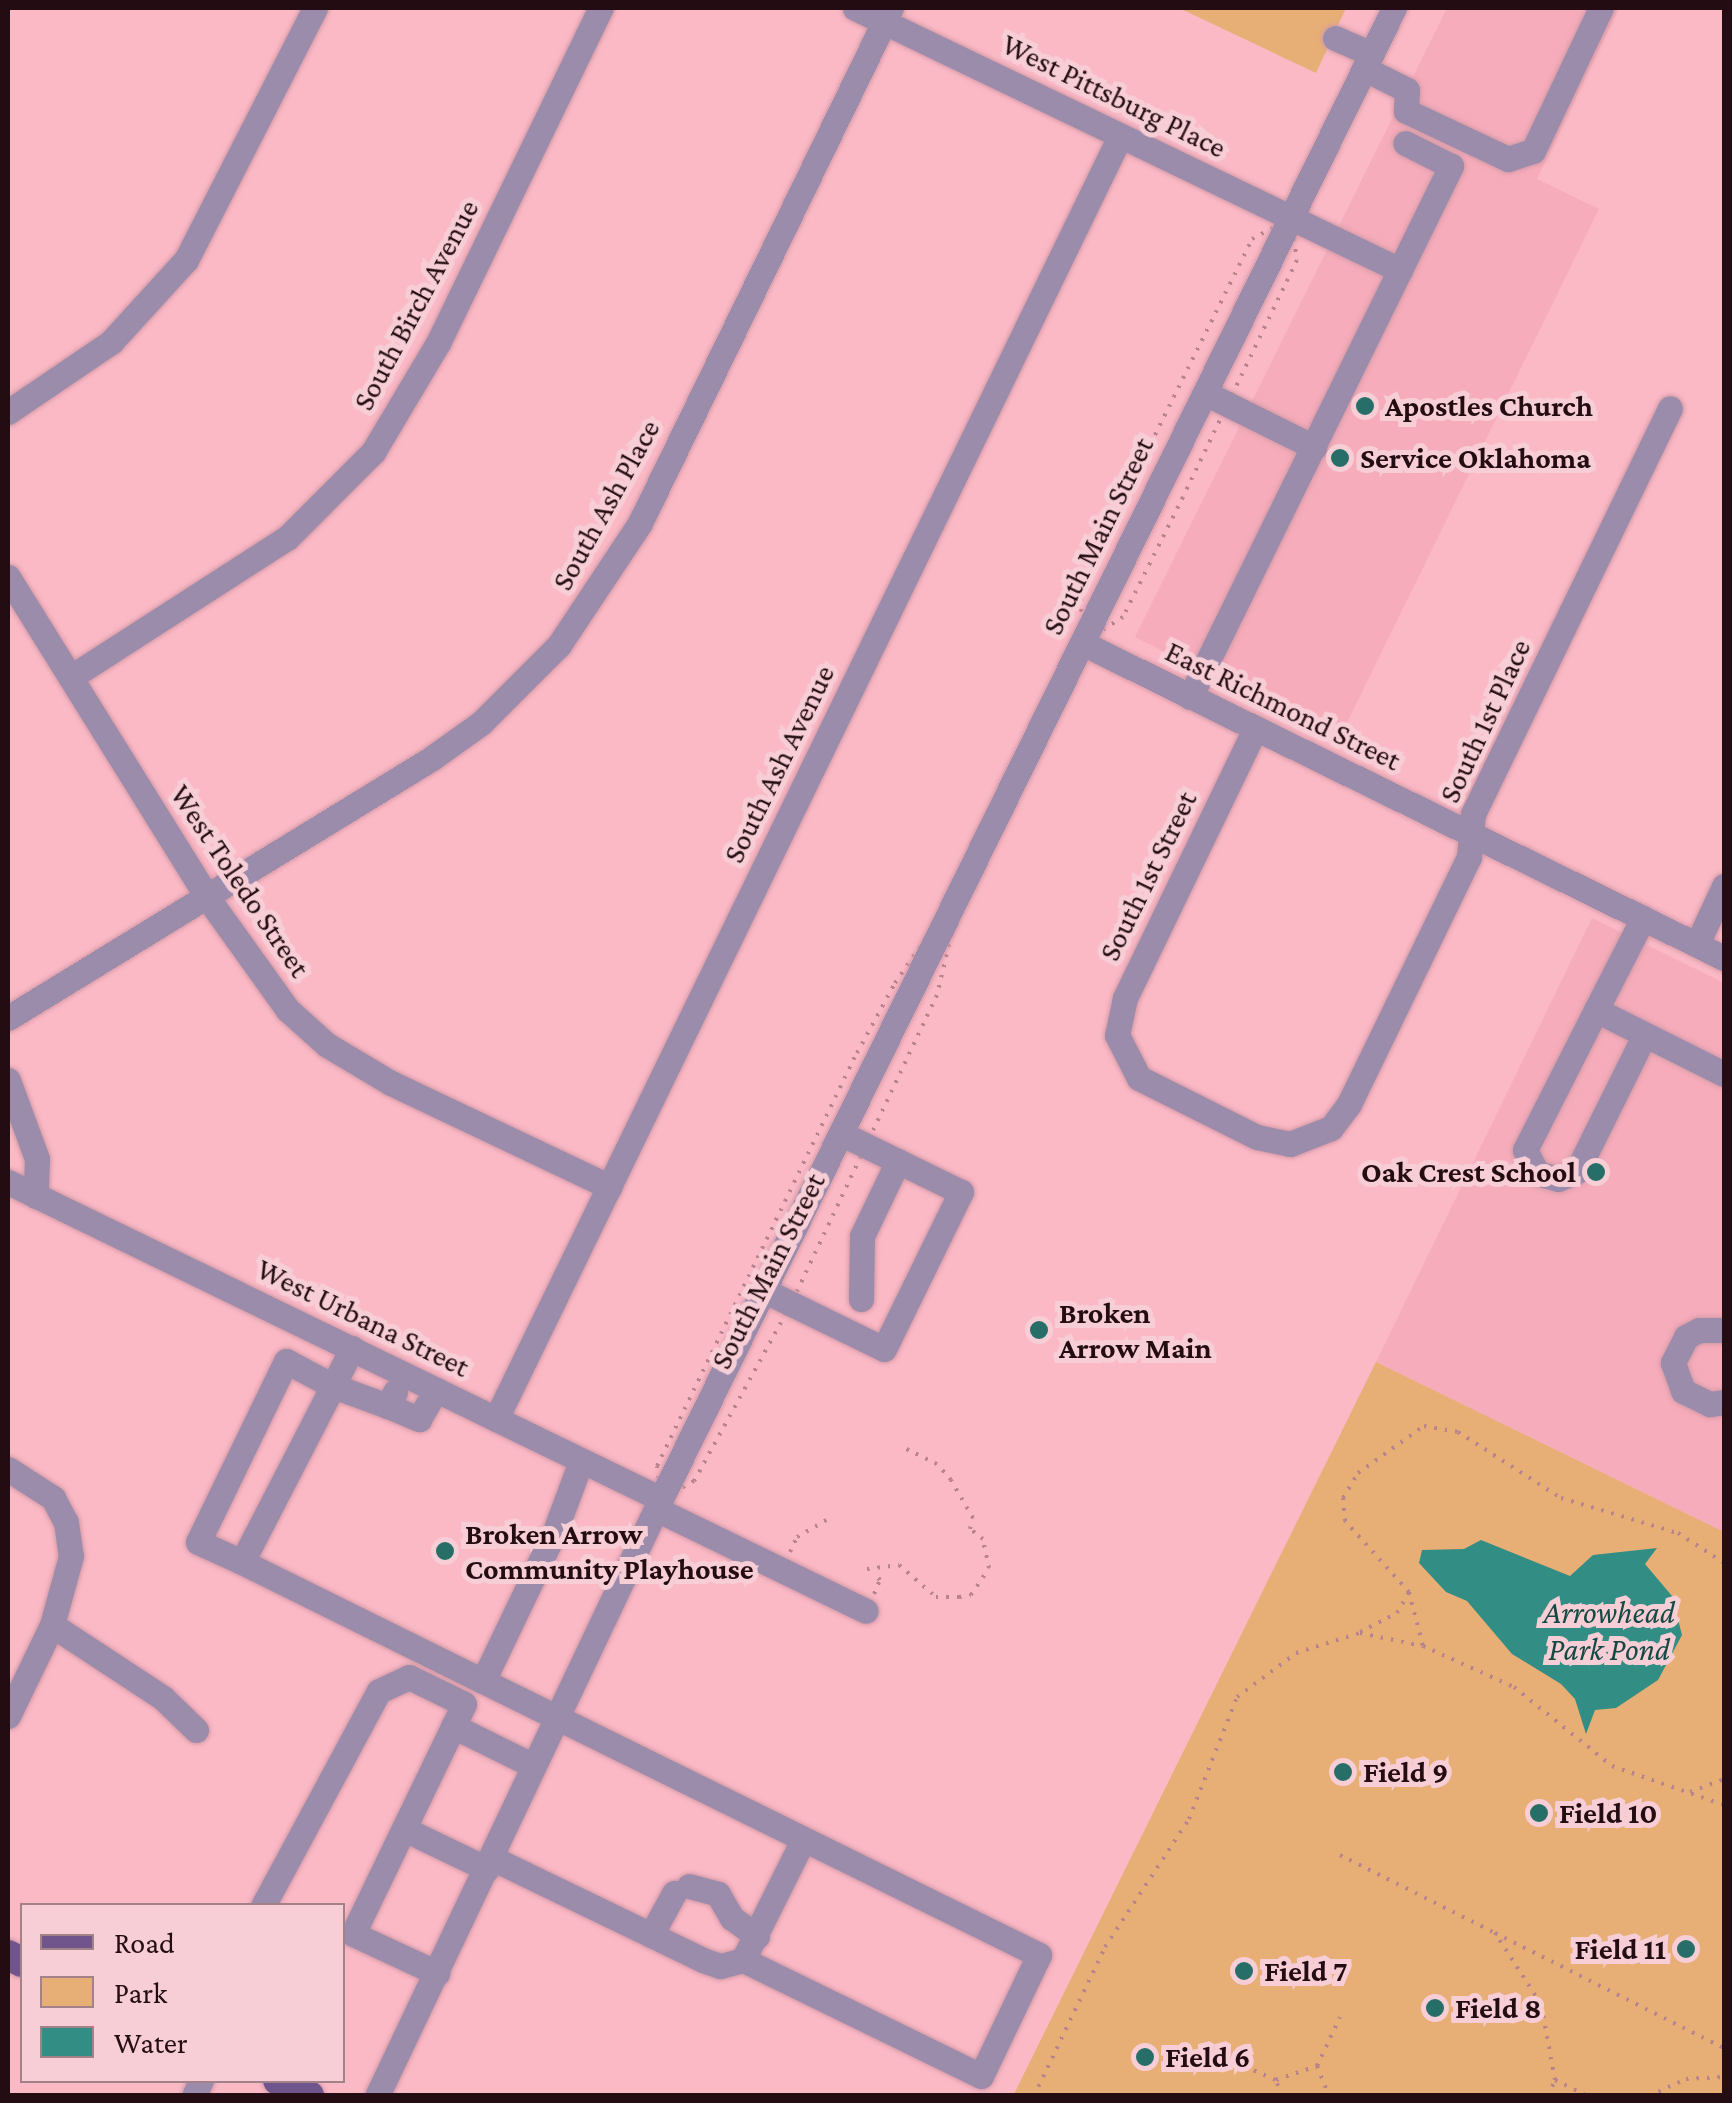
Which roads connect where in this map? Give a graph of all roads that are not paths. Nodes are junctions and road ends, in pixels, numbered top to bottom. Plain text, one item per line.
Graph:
1 (315, 8) edge
2 (601, 8) edge
3 (855, 8) edge
4 (1394, 8) edge
5 (1601, 8) edge
6 (888, 15) edge
7 (1335, 38) dead end
8 (1368, 61) junction
9 (1120, 136) junction
10 (1405, 143) dead end
11 (1291, 218) junction
12 (1400, 270) junction
13 (1205, 394) junction
14 (1670, 408) dead end
15 (8, 412) edge
16 (1314, 447) junction
17 (9, 584) edge
18 (1082, 643) junction
19 (71, 677) junction
20 (1190, 697) junction
21 (1256, 730) junction
22 (1471, 834) junction
23 (1724, 886) edge
24 (207, 897) junction
25 (1643, 918) junction
26 (1696, 944) junction
27 (1724, 958) edge
28 (1596, 1010) junction
29 (8, 1018) edge
30 (1644, 1036) junction
31 (1724, 1074) edge
32 (8, 1080) edge
33 (856, 1141) junction
34 (1290, 1144) joint
35 (898, 1162) junction
36 (8, 1182) edge
37 (610, 1187) junction
38 (36, 1196) junction
39 (765, 1292) junction
40 (860, 1299) dead end
41 (1724, 1330) edge
42 (352, 1348) junction
43 (404, 1374) junction
44 (333, 1386) junction
45 (436, 1390) junction
46 (1724, 1402) edge
47 (388, 1406) junction
48 (496, 1419) junction
49 (581, 1461) junction
50 (8, 1469) edge
51 (658, 1504) junction
52 (242, 1562) junction
53 (866, 1611) dead end
54 (52, 1625) junction
55 (482, 1681) junction
56 (8, 1716) edge
57 (555, 1720) junction
58 (453, 1726) junction
59 (196, 1730) dead end
60 (534, 1766) junction
61 (404, 1829) junction
62 (803, 1840) junction
63 (490, 1864) junction
64 (265, 1903) edge
65 (651, 1934) junction
66 (757, 1936) junction
67 (744, 1960) junction
68 (436, 1973) junction
69 (284, 2083) edge
70 (309, 2096) edge
71 (378, 2096) edge

1 - 15 street
2 - 19 street, South Birch Avenue
3 - 6 street, West Pittsburg Place
4 - 8 street, South Main Street
5 - 8 street
6 - 9 street, West Pittsburg Place
6 - 24 street, South Ash Place
7 - 8 street
8 - 11 street, South Main Street
9 - 11 street, West Pittsburg Place
9 - 37 street, South Ash Avenue
10 - 12 street
11 - 12 street, West Pittsburg Place
11 - 13 street, South Main Street
12 - 16 street
13 - 16 street
13 - 18 street, South Main Street
14 - 22 street, South 1st Place
16 - 20 street
17 - 19 street, West Toledo Street
18 - 20 street, East Richmond Street
18 - 33 street, South Main Street
19 - 24 street, West Toledo Street
20 - 21 street, East Richmond Street
21 - 22 street, East Richmond Street
21 - 34 street, South 1st Street
22 - 25 street, East Richmond Street
22 - 34 street, South 1st Place
23 - 26 street
24 - 29 street, South Ash Place
24 - 37 street, West Toledo Street
25 - 26 street, East Richmond Street
25 - 28 street
26 - 27 street, East Richmond Street
28 - 30 street
28 - 30 street
30 - 31 street
32 - 38 street
33 - 35 street
33 - 39 street, South Main Street
35 - 39 street
35 - 40 street
36 - 38 street, West Urbana Street
37 - 48 street, South Ash Avenue
38 - 42 street, West Urbana Street
39 - 51 street, South Main Street
41 - 46 street
42 - 43 street, West Urbana Street
42 - 44 street
43 - 45 street, West Urbana Street
43 - 47 street
44 - 47 street
44 - 52 street
44 - 52 street
45 - 47 street
45 - 48 street, West Urbana Street
48 - 49 street, West Urbana Street
49 - 51 street, West Urbana Street
49 - 55 street
50 - 54 street
51 - 53 street, West Urbana Street
51 - 57 street, South Main Street
52 - 55 street
54 - 56 street
54 - 59 street
55 - 57 street
57 - 60 street, South Main Street
57 - 62 street
58 - 60 street
58 - 61 street
58 - 64 street
60 - 63 street, South Main Street
61 - 63 street
61 - 68 street
62 - 66 street
62 - 67 street
63 - 65 street
63 - 68 street, South Main Street
65 - 66 street
65 - 67 street
66 - 67 street
68 - 71 street, South Main Street
69 - 70 main road

